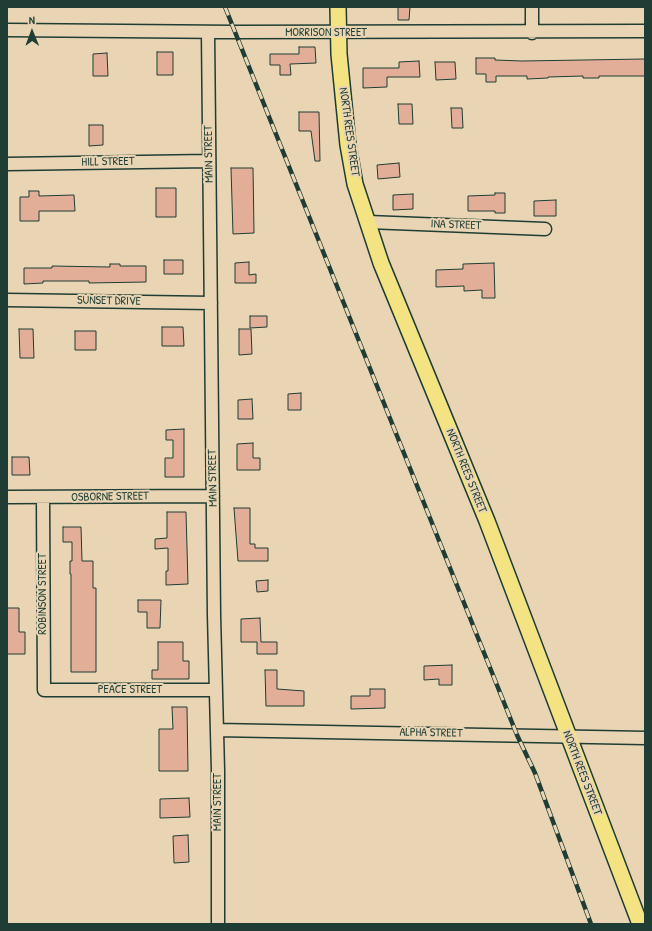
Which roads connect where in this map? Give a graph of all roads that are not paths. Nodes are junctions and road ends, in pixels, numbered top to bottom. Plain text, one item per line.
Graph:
1 (338, 7) edge
2 (532, 7) edge
3 (7, 30) edge
4 (645, 31) edge
5 (208, 32) junction
6 (339, 32) junction
7 (532, 33) junction
8 (209, 161) junction
9 (7, 164) edge
10 (368, 222) junction
11 (545, 229) dead end
12 (7, 300) edge
13 (211, 302) junction
14 (213, 496) junction
15 (7, 497) edge
16 (44, 498) junction
17 (44, 690) joint
18 (216, 690) junction
19 (217, 730) junction
20 (568, 737) junction
21 (645, 738) edge
22 (218, 924) edge
23 (640, 924) edge

1 - 6 main road, NORTH REES STREET
2 - 7 street
3 - 5 street, MORRISON STREET
4 - 7 street, MORRISON STREET
5 - 6 street, MORRISON STREET
5 - 8 street, MAIN STREET
6 - 7 street, MORRISON STREET
6 - 10 main road, NORTH REES STREET
8 - 9 street, HILL STREET
8 - 13 street, MAIN STREET
10 - 11 street, INA STREET
10 - 20 main road, NORTH REES STREET
12 - 13 street, SUNSET DRIVE
13 - 14 street, MAIN STREET
14 - 16 street, OSBORNE STREET
14 - 18 street, MAIN STREET
15 - 16 street, OSBORNE STREET
16 - 17 street, ROBINSON STREET
17 - 18 street, PEACE STREET
18 - 19 street, MAIN STREET
19 - 20 street, ALPHA STREET
19 - 22 street, MAIN STREET
20 - 21 street, ALPHA STREET
20 - 23 main road, NORTH REES STREET

